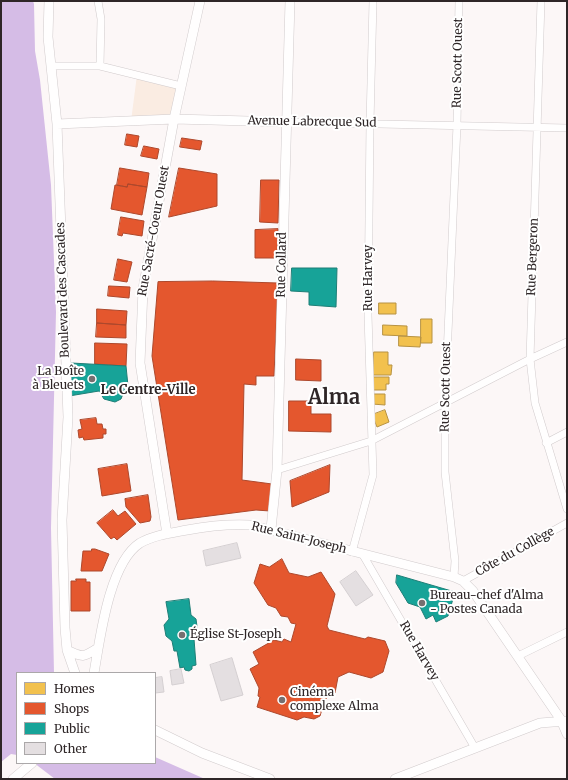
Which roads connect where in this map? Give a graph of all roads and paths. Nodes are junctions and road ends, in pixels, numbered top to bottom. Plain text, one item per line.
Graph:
1 (49, 1) edge
2 (98, 1) edge
3 (200, 1) edge
4 (290, 1) edge
5 (373, 1) edge
6 (459, 1) edge
7 (541, 1) edge
8 (52, 66) junction
9 (100, 66) junction
10 (181, 86) junction
11 (174, 119) junction
12 (286, 122) junction
13 (370, 123) junction
14 (57, 124) junction
15 (457, 125) junction
16 (538, 127) junction
17 (567, 128) edge
18 (567, 342) edge
19 (530, 359) junction
20 (445, 402) junction
21 (567, 432) edge
22 (371, 441) junction
23 (546, 443) junction
24 (277, 470) junction
25 (567, 509) edge
26 (567, 523) edge
27 (271, 529) junction
28 (168, 534) junction
29 (352, 552) junction
30 (363, 555) junction
31 (454, 577) junction
32 (463, 581) junction
33 (567, 632) edge
34 (98, 648) junction
35 (67, 650) junction
36 (518, 656) junction
37 (75, 672) edge
38 (94, 672) edge
39 (564, 721) edge
40 (156, 730) edge
41 (567, 734) edge
42 (475, 748) junction
43 (31, 764) edge
44 (13, 779) edge
45 (270, 779) edge
46 (395, 779) edge

1 - 8 street, Boulevard des Cascades
2 - 9 street
3 - 10 street, Rue Sacré-Coeur Ouest
4 - 12 street, Rue Collard
5 - 13 street, Rue Harvey
6 - 15 street, Rue Scott Ouest
7 - 16 street, Rue Bergeron
8 - 9 street
8 - 14 street, Boulevard des Cascades
9 - 10 street
10 - 11 street, Rue Sacré-Coeur Ouest
11 - 12 street, Avenue Labrecque Sud
11 - 14 street, Avenue Labrecque Sud
11 - 28 street, Rue Sacré-Coeur Ouest
12 - 13 street, Avenue Labrecque Sud
12 - 24 street, Rue Collard
13 - 15 street, Avenue Labrecque Sud
13 - 22 street, Rue Harvey
14 - 35 street, Boulevard des Cascades
15 - 16 street, Avenue Labrecque Sud
15 - 20 street, Rue Scott Ouest
16 - 17 street, Avenue Labrecque Sud
16 - 19 street, Rue Bergeron
18 - 19 street
19 - 20 street
19 - 23 street, Rue Bergeron
20 - 22 street
20 - 31 street, Rue Scott Ouest
21 - 23 street
22 - 24 street
22 - 29 street, Rue Harvey
23 - 25 street, Rue Bergeron
24 - 27 street, Rue Collard
26 - 32 street, Côte du Collège
27 - 28 street, Rue Saint-Joseph
27 - 29 street, Rue Saint-Joseph
28 - 34 street, Rue Saint-Joseph
29 - 30 street, Rue Saint-Joseph
30 - 31 street, Rue Saint-Joseph
30 - 42 street, Rue Harvey
31 - 32 street
32 - 36 street
33 - 36 street
34 - 35 street
34 - 38 street, Rue Saint-Joseph
35 - 37 street, Boulevard des Cascades
36 - 39 street
39 - 41 street
39 - 42 street
40 - 45 street
42 - 46 street
43 - 44 street

